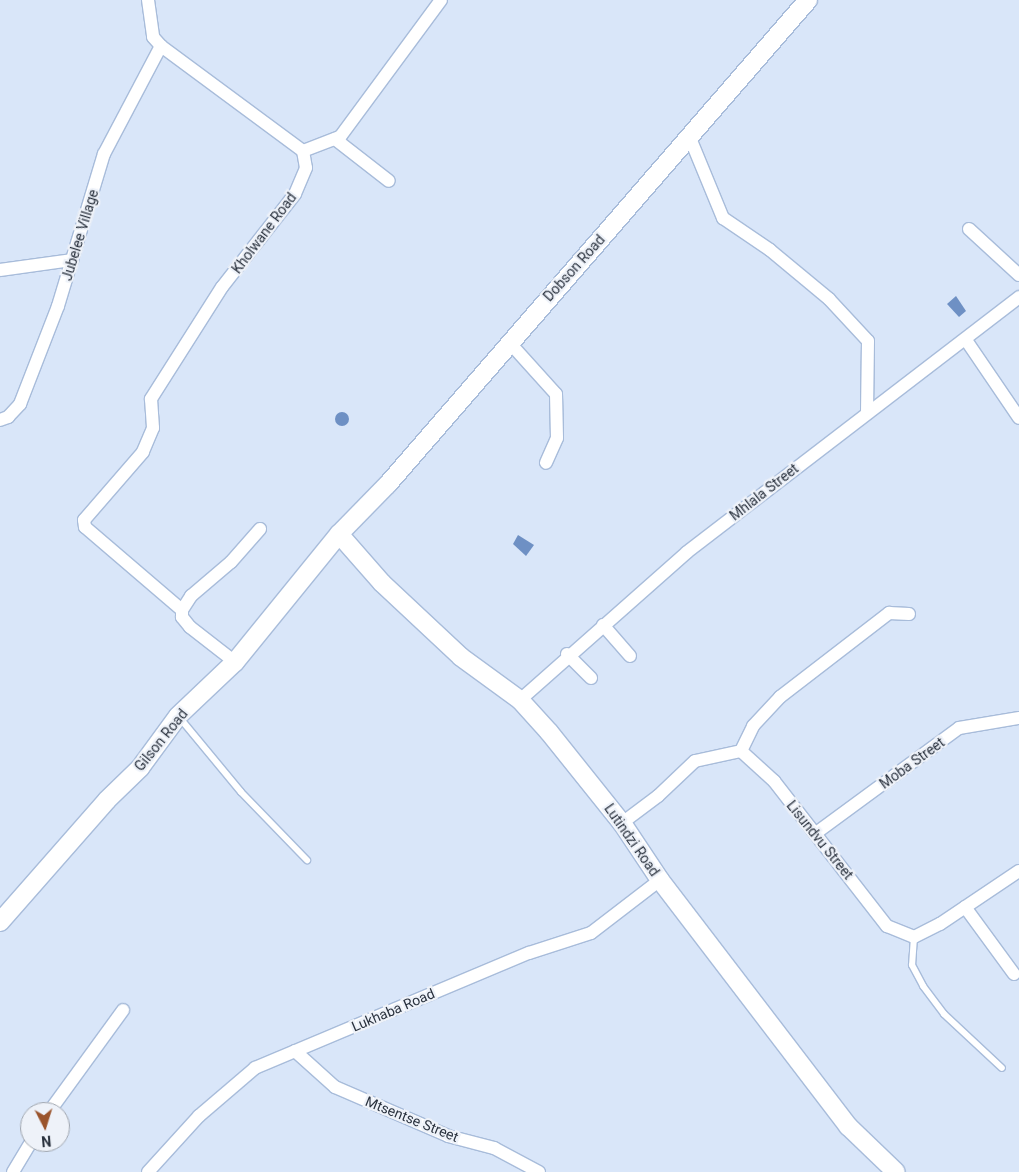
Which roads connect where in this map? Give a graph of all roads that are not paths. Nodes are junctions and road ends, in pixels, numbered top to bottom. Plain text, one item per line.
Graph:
1 (148, 0) edge
2 (441, 0) edge
3 (808, 0) edge
4 (161, 46) junction
5 (690, 138) junction
6 (335, 139) junction
7 (303, 151) junction
8 (389, 181) dead end
9 (969, 230) dead end
10 (72, 260) junction
11 (0, 270) edge
12 (1019, 275) edge
13 (1019, 298) edge
14 (966, 340) junction
15 (508, 342) junction
16 (867, 411) junction
17 (1019, 418) edge
18 (0, 420) edge
19 (546, 463) dead end
20 (260, 529) dead end
21 (339, 534) junction
22 (182, 610) junction
23 (909, 614) dead end
24 (603, 625) junction
25 (567, 654) junction
26 (630, 656) dead end
27 (235, 662) junction
28 (591, 678) dead end
29 (520, 700) junction
30 (178, 716) junction
31 (1019, 718) edge
32 (741, 751) junction
33 (622, 823) junction
34 (816, 833) junction
35 (307, 860) dead end
36 (1019, 871) edge
37 (660, 880) junction
38 (965, 907) junction
39 (0, 922) edge
40 (914, 937) junction
41 (1014, 974) dead end
42 (123, 1010) dead end
43 (295, 1051) junction
44 (1002, 1068) dead end
45 (56, 1102) edge
46 (25, 1152) edge
47 (151, 1171) edge
48 (14, 1172) edge
49 (539, 1172) edge
50 (896, 1172) edge

1 - 4 street
2 - 6 street
3 - 5 street, Dobson Road
4 - 7 street
4 - 10 street, Jubelee Village
5 - 15 street, Dobson Road
5 - 16 street
6 - 7 street
6 - 8 street
7 - 22 street, Kholwane Road
9 - 12 street
10 - 11 street
10 - 18 street, Jubelee Village
13 - 14 street, Mhlala Street
14 - 16 street, Mhlala Street
14 - 17 street
15 - 19 street
15 - 21 street, Dobson Road
16 - 24 street, Mhlala Street
20 - 22 street
21 - 27 street, Gilson Road
21 - 29 street, Lutindzi Road
22 - 27 street
23 - 32 street
24 - 25 street, Mhlala Street
24 - 26 street
25 - 28 street
25 - 29 street, Mhlala Street
27 - 30 street, Gilson Road
29 - 33 street, Lutindzi Road
30 - 35 lane
30 - 39 street, Gilson Road
31 - 34 street, Moba Street
32 - 33 street
32 - 34 street, Lisundvu Street
33 - 37 street, Lutindzi Road
34 - 40 street, Lisundvu Street
36 - 38 street
37 - 43 street, Lukhaba Road
37 - 50 street, Lutindzi Road
38 - 40 street
38 - 41 street
40 - 44 lane
42 - 45 street
43 - 47 street, Lukhaba Road
43 - 49 street, Mtsentse Street
46 - 48 street

